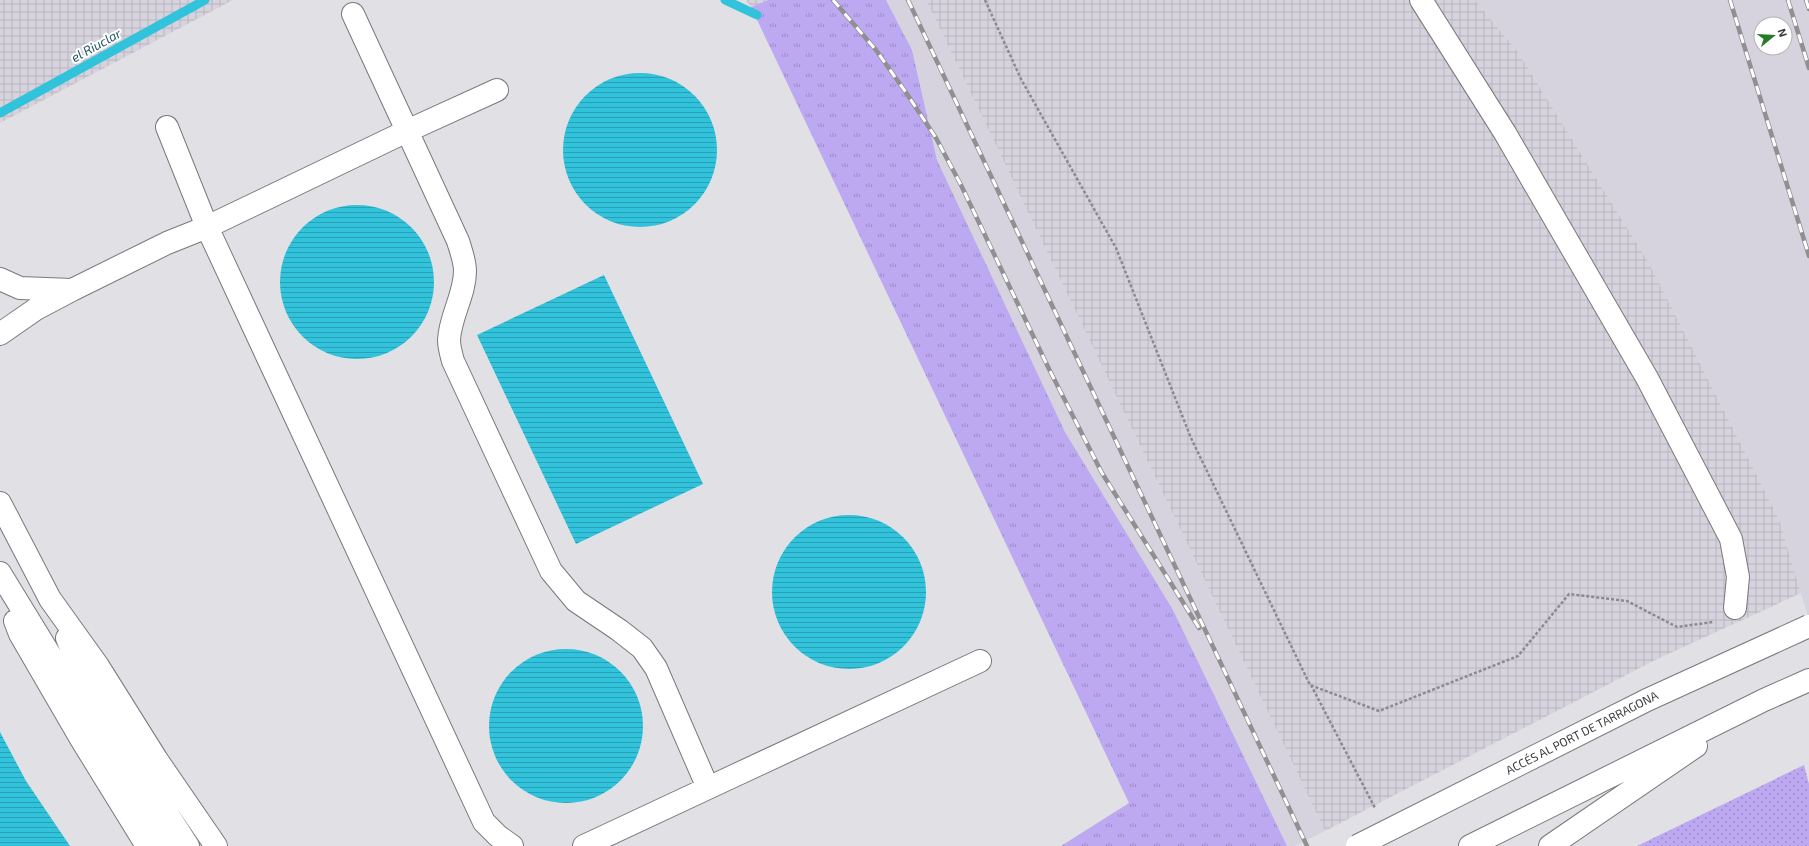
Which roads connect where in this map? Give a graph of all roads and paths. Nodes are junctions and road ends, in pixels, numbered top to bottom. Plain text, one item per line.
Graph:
1 (985, 0) edge
2 (1421, 0) edge
3 (353, 14) dead end
4 (497, 90) dead end
5 (167, 127) dead end
6 (407, 130) junction
7 (207, 227) junction
8 (0, 279) edge
9 (72, 290) junction
10 (0, 334) edge
11 (0, 503) edge
12 (0, 573) edge
13 (0, 579) edge
14 (50, 599) junction
15 (1735, 608) joint
16 (1809, 626) edge
17 (980, 661) dead end
18 (1809, 680) edge
19 (1310, 685) junction
20 (1764, 700) junction
21 (708, 788) junction
22 (1377, 814) dead end
23 (147, 846) edge
24 (167, 846) edge
25 (188, 846) edge
26 (216, 846) edge
27 (512, 846) edge
28 (584, 846) edge
29 (1357, 846) edge
30 (1470, 846) edge
31 (1550, 846) edge

1 - 19 path
2 - 15 street
3 - 6 street
4 - 6 street
5 - 7 street
6 - 7 street
6 - 21 street
7 - 9 street
7 - 27 street
8 - 9 street
9 - 10 street
11 - 14 street
12 - 24 street
13 - 23 street
14 - 25 street
14 - 26 street
15 - 19 path
16 - 29 street, ACCÉS AL PORT DE TARRAGONA, bridge
17 - 21 street
18 - 20 street
19 - 22 path
20 - 30 street
20 - 31 street
21 - 28 street

